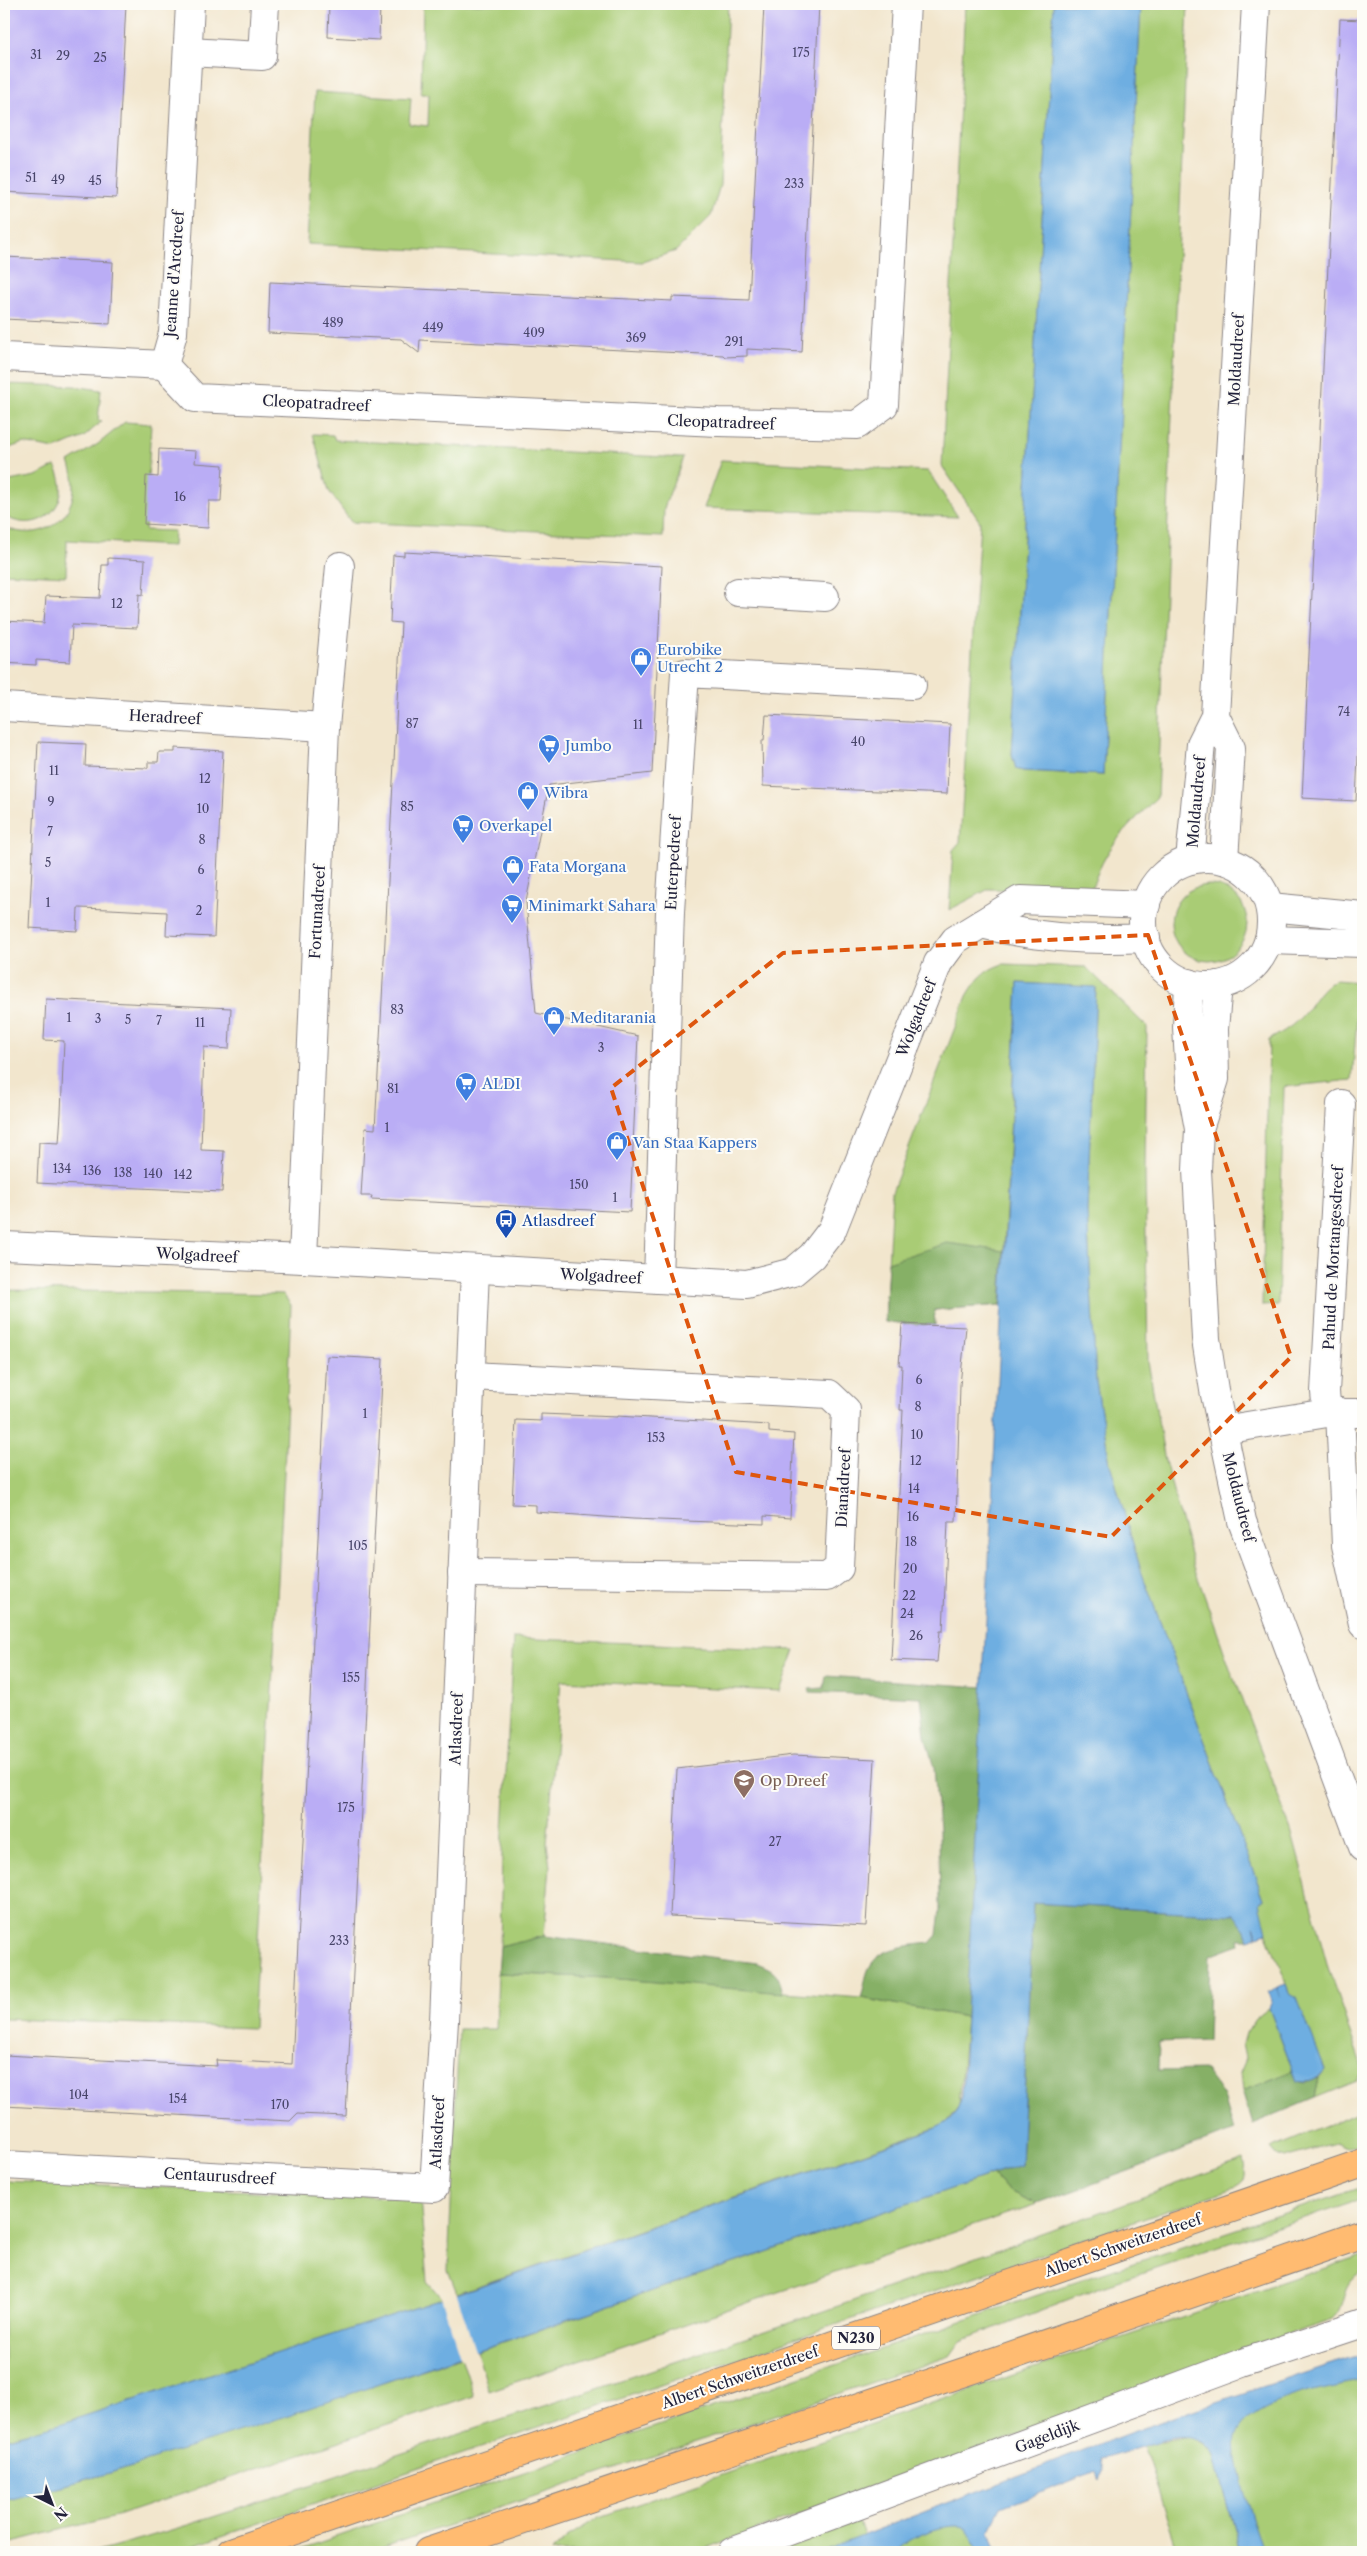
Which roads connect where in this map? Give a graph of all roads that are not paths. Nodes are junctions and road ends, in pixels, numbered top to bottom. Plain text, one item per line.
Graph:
1 (190, 4) edge
2 (265, 4) edge
3 (906, 4) edge
4 (1256, 4) edge
5 (188, 52) junction
6 (4, 357) edge
7 (164, 364) junction
8 (340, 566) dead end
9 (738, 592) dead end
10 (825, 597) dead end
11 (912, 685) dead end
12 (4, 707) edge
13 (1215, 716) junction
14 (325, 726) junction
15 (1190, 860) junction
16 (1224, 860) junction
17 (1146, 905) junction
18 (1270, 907) junction
19 (1363, 916) edge
20 (980, 924) junction
21 (1146, 938) junction
22 (1269, 940) junction
23 (1363, 943) edge
24 (1189, 983) junction
25 (1218, 985) junction
26 (1341, 1104) dead end
27 (1199, 1129) junction
28 (4, 1246) edge
29 (303, 1259) junction
30 (474, 1270) junction
31 (658, 1279) junction
32 (470, 1376) junction
33 (1343, 1413) edge
34 (1223, 1430) junction
35 (462, 1573) junction
36 (1363, 1624) edge
37 (1363, 1847) edge
38 (1363, 2163) edge
39 (4, 2165) edge
40 (434, 2188) joint
41 (1363, 2234) edge
42 (1363, 2323) edge
43 (231, 2552) edge
44 (428, 2552) edge
45 (732, 2552) edge

1 - 5 street, Jeanne d'Arcdreef
2 - 5 street
3 - 7 street, Cleopatradreef
4 - 13 street, Moldaudreef
5 - 7 street, Jeanne d'Arcdreef
6 - 7 street
8 - 14 street, Fortunadreef
9 - 10 street
11 - 31 street, Euterpedreef
12 - 14 street, Heradreef
13 - 15 street, Moldaudreef
13 - 16 street, Moldaudreef
14 - 29 street, Fortunadreef
15 - 16 street
15 - 17 street
16 - 18 street
17 - 20 street, Wolgadreef
17 - 21 street
18 - 19 street
18 - 22 street
20 - 21 street
20 - 31 street, Wolgadreef
21 - 24 street
22 - 23 street
22 - 25 street
24 - 25 street
24 - 27 street, Moldaudreef
25 - 27 street, Moldaudreef
26 - 33 street, Pahud de Mortangesdreef
27 - 34 street, Moldaudreef
28 - 29 street, Wolgadreef
29 - 30 street, Wolgadreef
30 - 31 street, Wolgadreef
30 - 32 street, Atlasdreef
32 - 35 street, Atlasdreef
32 - 35 street, Dianadreef
33 - 34 street
33 - 36 street, Pahud de Mortangesdreef
34 - 37 street, Moldaudreef
35 - 40 street, Atlasdreef
38 - 43 highway, Albert Schweitzerdreef / N230
39 - 40 street, Centaurusdreef
41 - 44 highway
42 - 45 street, Gageldijk

